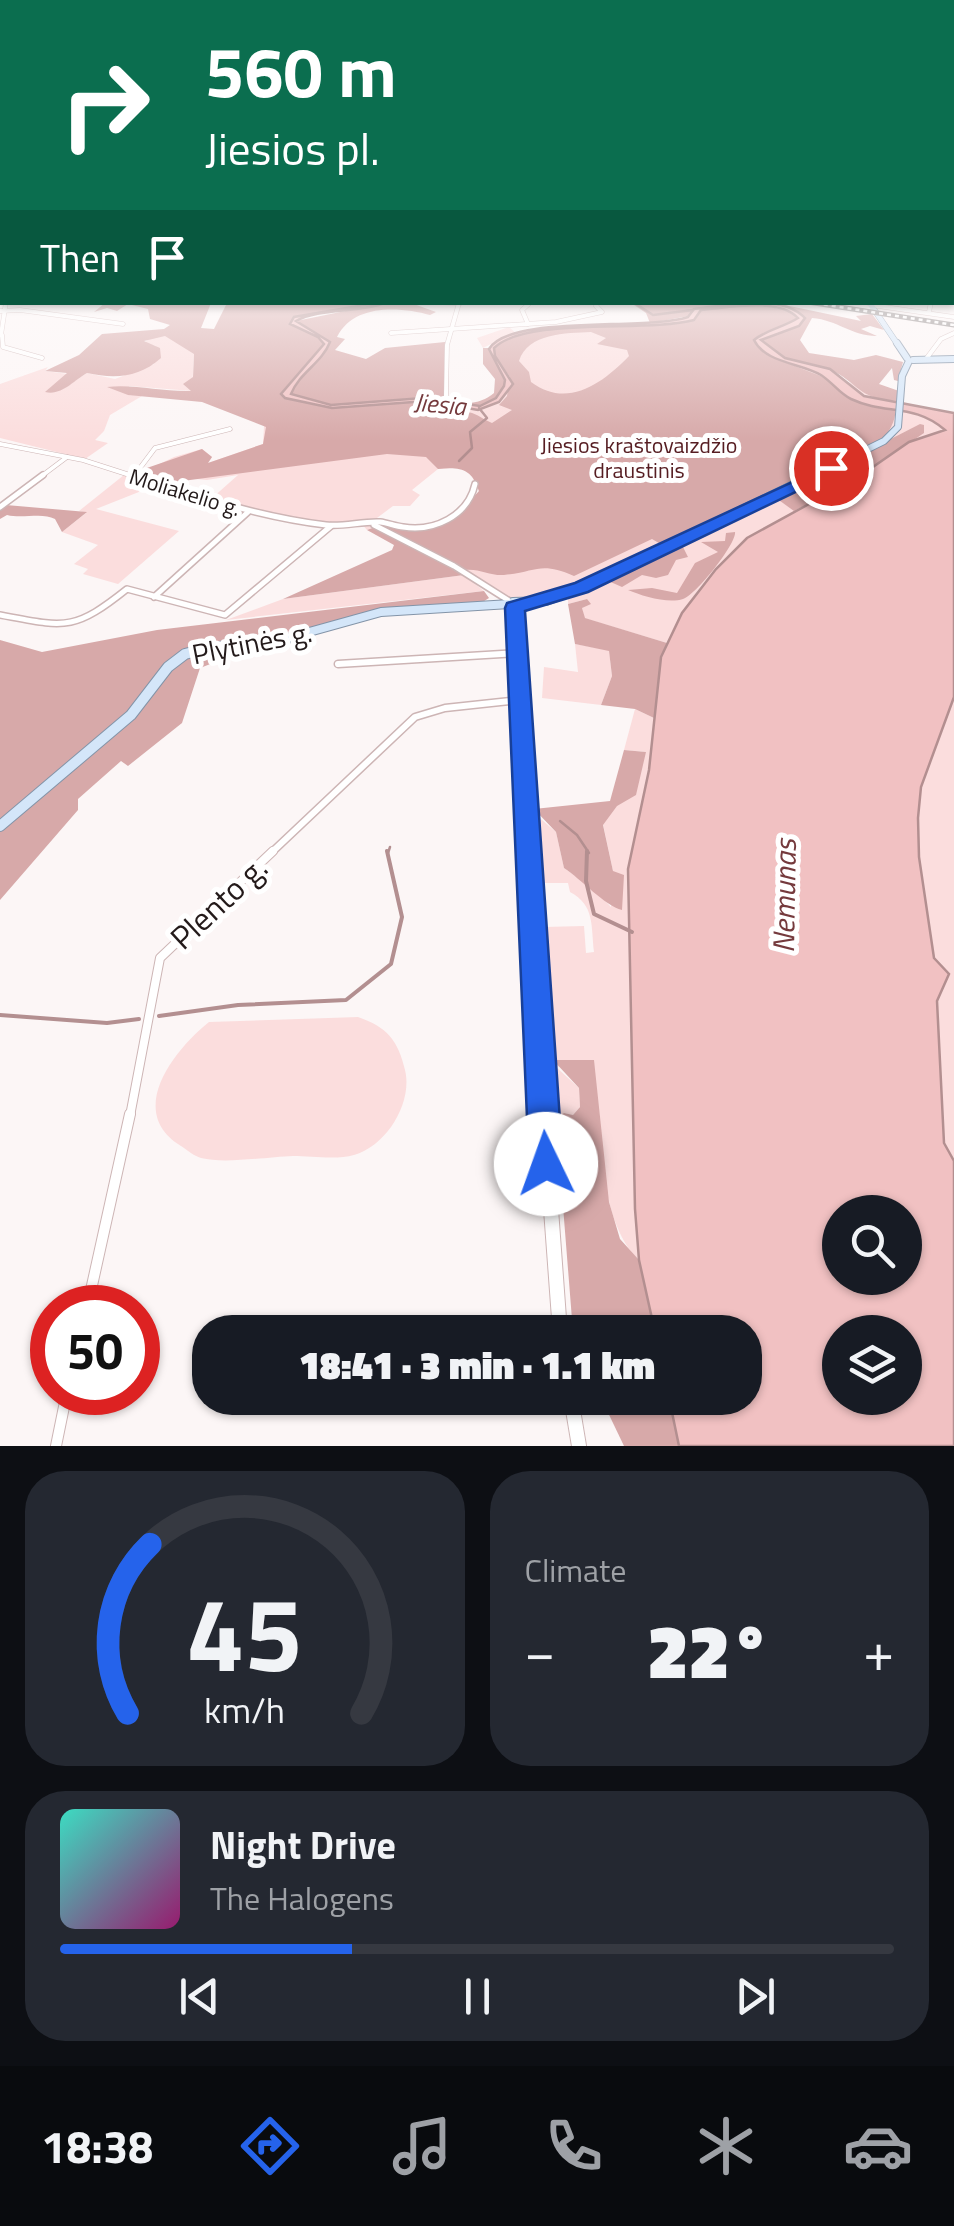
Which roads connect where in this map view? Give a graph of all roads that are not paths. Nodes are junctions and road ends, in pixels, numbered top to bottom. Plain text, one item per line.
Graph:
1 (460, 306) edge
2 (526, 306) edge
3 (596, 306) edge
4 (872, 306) edge
5 (883, 306) edge
6 (930, 306) edge
7 (2, 310) edge
8 (929, 312) junction
9 (954, 317) edge
10 (123, 324) dead end
11 (528, 324) junction
12 (451, 332) junction
13 (392, 333) dead end
14 (954, 333) edge
15 (1, 336) edge
16 (42, 358) dead end
17 (926, 358) junction
18 (954, 359) edge
19 (909, 361) junction
20 (446, 396) dead end
21 (230, 429) dead end
22 (0, 444) edge
23 (13, 445) junction
24 (0, 454) edge
25 (68, 456) junction
26 (134, 476) junction
27 (474, 484) dead end
28 (0, 507) edge
29 (248, 512) junction
30 (373, 525) junction
31 (331, 526) junction
32 (126, 589) joint
33 (153, 598) junction
34 (514, 605) junction
35 (0, 614) edge
36 (517, 654) junction
37 (338, 664) dead end
38 (520, 700) junction
39 (0, 826) edge
40 (93, 1285) edge
41 (559, 1315) edge
42 (62, 1415) edge
43 (574, 1415) edge
44 (56, 1446) edge
45 (579, 1446) edge

1 - 12 street
2 - 11 street
3 - 11 street
4 - 19 main road
5 - 8 street
6 - 8 street
7 - 10 street
7 - 15 street
8 - 9 street
11 - 12 street
12 - 13 street
12 - 20 street
14 - 17 street
15 - 16 street
17 - 18 main road
17 - 19 main road
19 - 34 main road, Plytinės g.
21 - 26 street
22 - 23 street, Moliakelio g.
23 - 24 street
23 - 25 street, Moliakelio g.
25 - 26 street, Moliakelio g.
25 - 28 street
26 - 29 street, Moliakelio g.
27 - 30 street, Moliakelio g.
29 - 31 street, Moliakelio g.
29 - 33 street
30 - 31 street, Moliakelio g.
30 - 34 street
31 - 33 street
32 - 33 street
32 - 35 street
34 - 36 main road
34 - 39 main road, Plytinės g.
36 - 37 street
36 - 38 main road
38 - 40 street, Plento g.
38 - 41 main road
42 - 44 street
43 - 45 main road

